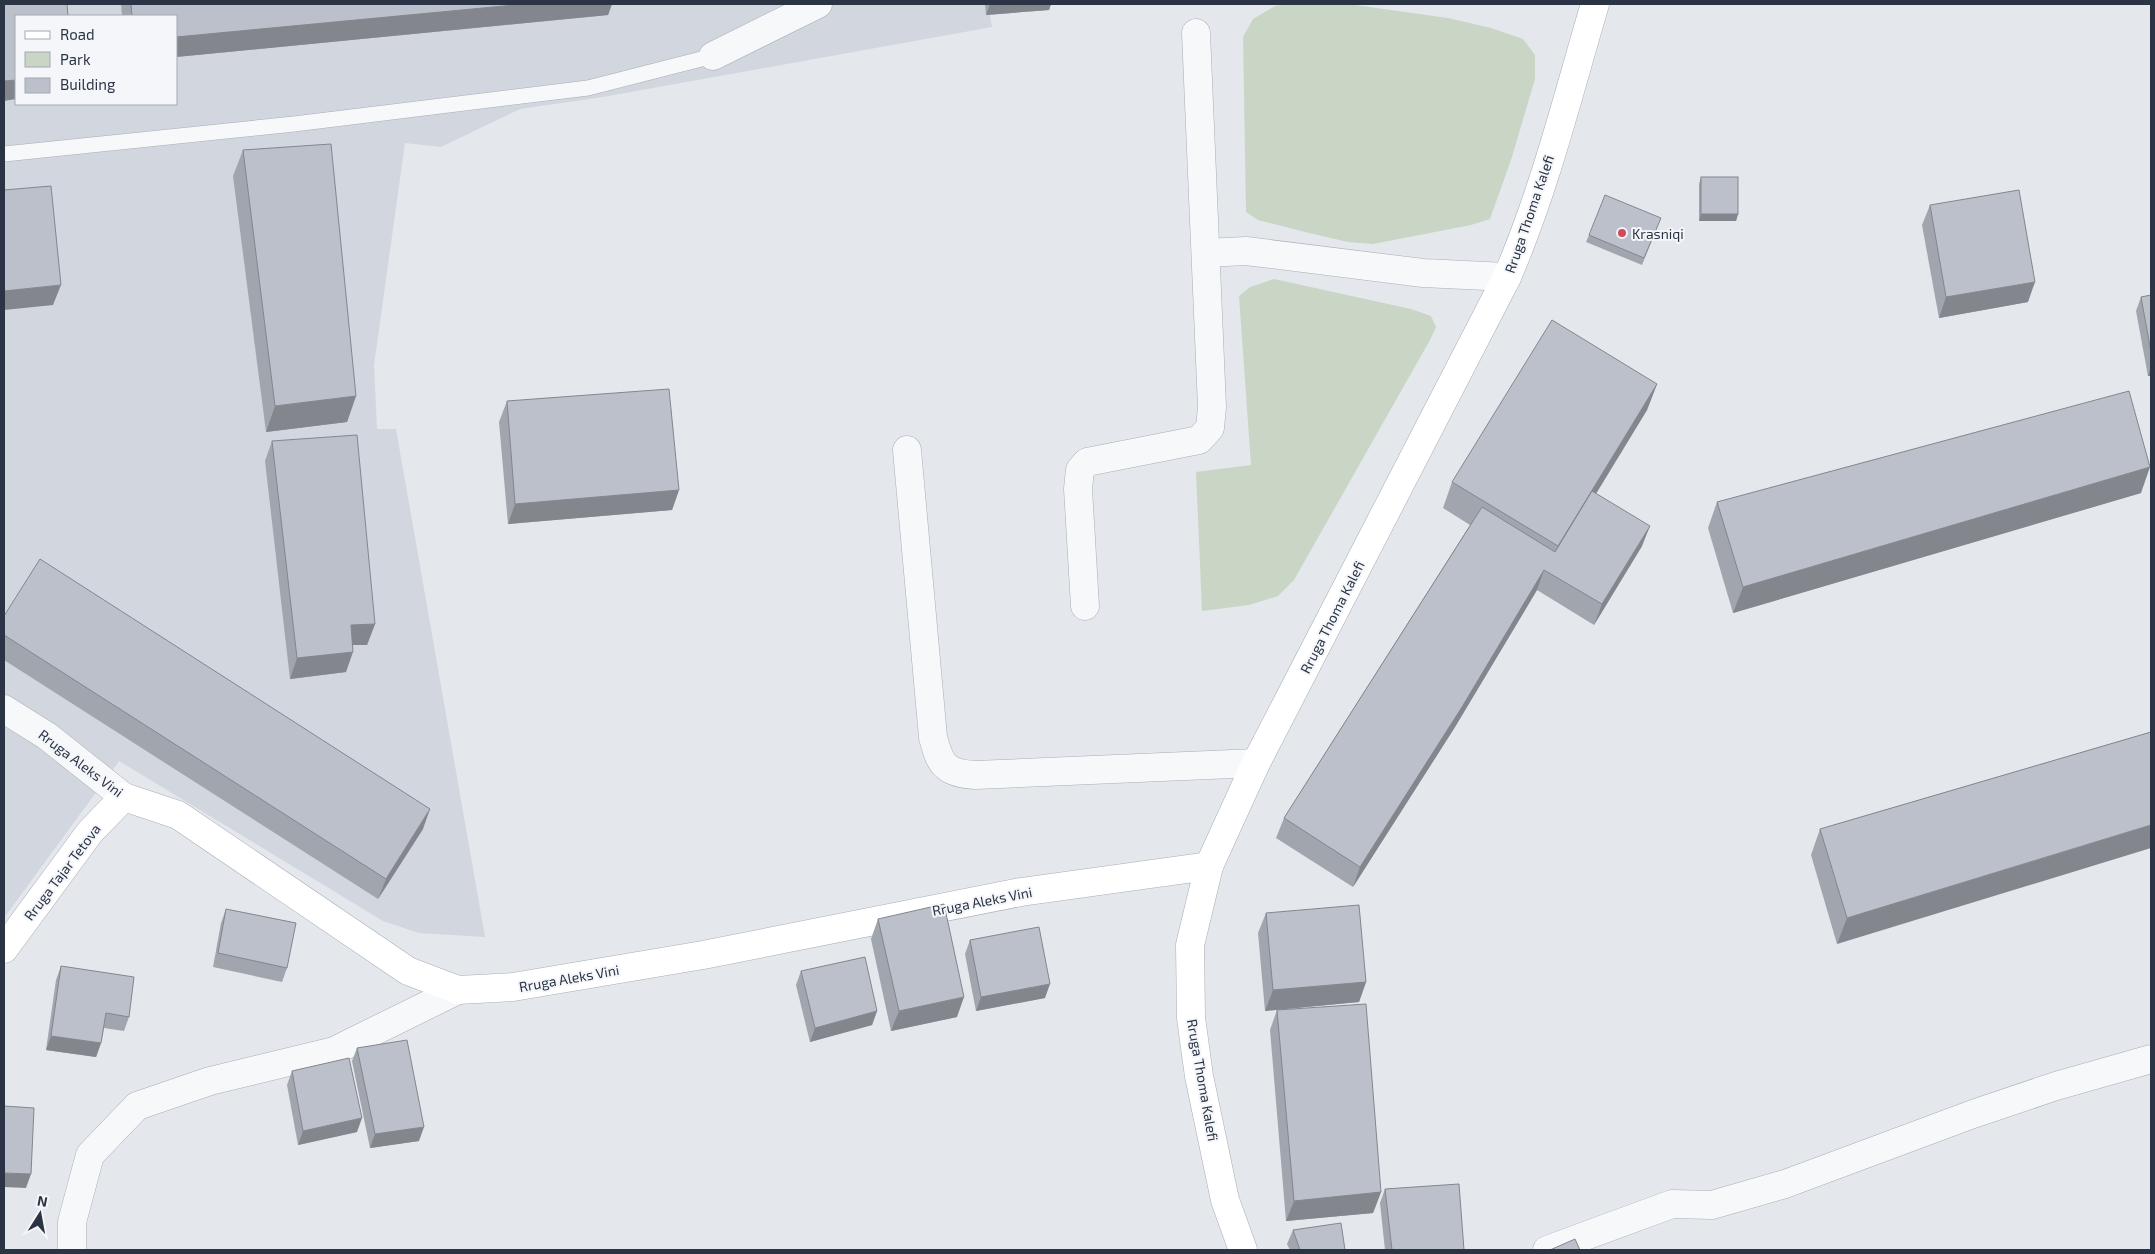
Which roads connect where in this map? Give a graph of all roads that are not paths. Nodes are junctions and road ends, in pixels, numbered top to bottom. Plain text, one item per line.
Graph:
1 (818, 4) edge
2 (1595, 4) edge
3 (1196, 33) dead end
4 (713, 56) joint
5 (4, 154) edge
6 (1206, 253) junction
7 (1508, 277) junction
8 (907, 450) dead end
9 (1085, 606) dead end
10 (4, 710) edge
11 (1256, 763) junction
12 (124, 797) junction
13 (1209, 866) junction
14 (4, 950) edge
15 (458, 990) junction
16 (2151, 1059) edge
17 (72, 1250) edge
18 (1243, 1250) edge
19 (1547, 1250) edge

1 - 4 street
2 - 7 main road, Rruga Thoma Kalefi
3 - 6 street
4 - 5 lane
6 - 7 street
6 - 9 street
7 - 11 main road, Rruga Thoma Kalefi
8 - 11 street
10 - 12 street, Rruga Aleks Vini
11 - 13 main road, Rruga Thoma Kalefi
12 - 14 main road, Rruga Tajar Tetova
12 - 15 main road, Rruga Aleks Vini
13 - 15 main road, Rruga Aleks Vini
13 - 18 main road, Rruga Thoma Kalefi
15 - 17 street
16 - 19 street

